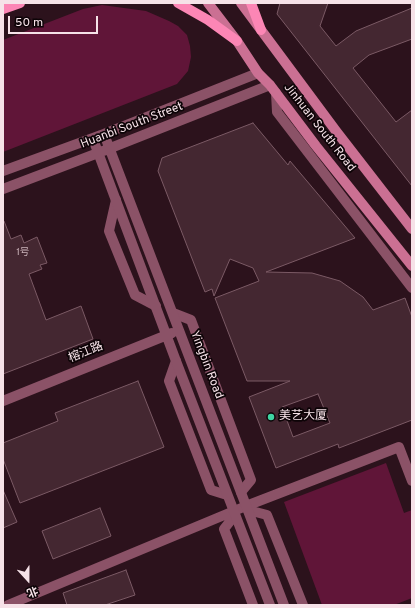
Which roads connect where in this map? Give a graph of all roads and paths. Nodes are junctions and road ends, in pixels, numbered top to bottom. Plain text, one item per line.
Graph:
1 (20, 3) edge
2 (178, 3) edge
3 (208, 3) edge
4 (242, 3) edge
5 (251, 3) edge
6 (3, 9) edge
7 (261, 30) junction
8 (237, 41) junction
9 (258, 73) junction
10 (273, 89) junction
11 (104, 134) junction
12 (93, 139) junction
13 (110, 148) junction
14 (98, 153) junction
15 (3, 171) edge
16 (3, 189) edge
17 (116, 200) junction
18 (412, 229) edge
19 (412, 266) edge
20 (412, 288) edge
21 (156, 306) junction
22 (173, 313) junction
23 (179, 330) junction
24 (167, 335) junction
25 (3, 401) edge
26 (412, 481) edge
27 (241, 492) junction
28 (247, 508) junction
29 (234, 514) junction
30 (8, 605) edge
31 (253, 605) edge
32 (270, 605) edge
33 (284, 605) edge
34 (303, 605) edge

1 - 6 main road
2 - 8 main road
3 - 8 main road, Jinhuan South Road
4 - 7 main road, Jinhuan South Road
5 - 7 main road
7 - 18 main road, Jinhuan South Road
8 - 9 main road, Jinhuan South Road
9 - 10 main road, Jinhuan South Road
9 - 11 street, Huanbi South Street
10 - 13 street, Huanbi South Street
10 - 19 main road, Jinhuan South Road
10 - 20 street
11 - 12 street, Huanbi South Street
11 - 13 street, Yingbin Road
12 - 14 street
12 - 15 street, Huanbi South Street
13 - 14 street, Huanbi South Street
13 - 22 street, Yingbin Road
14 - 16 street, Huanbi South Street
14 - 17 street
17 - 21 street
17 - 21 street
21 - 24 street
22 - 23 street, Yingbin Road
22 - 27 street
23 - 24 street, 榕江路
23 - 27 street, Yingbin Road
24 - 25 street, 榕江路
24 - 29 street
26 - 28 street
27 - 28 street, Yingbin Road
28 - 29 street
28 - 33 street, Yingbin Road
28 - 34 street
29 - 30 street
29 - 31 street
29 - 32 street

